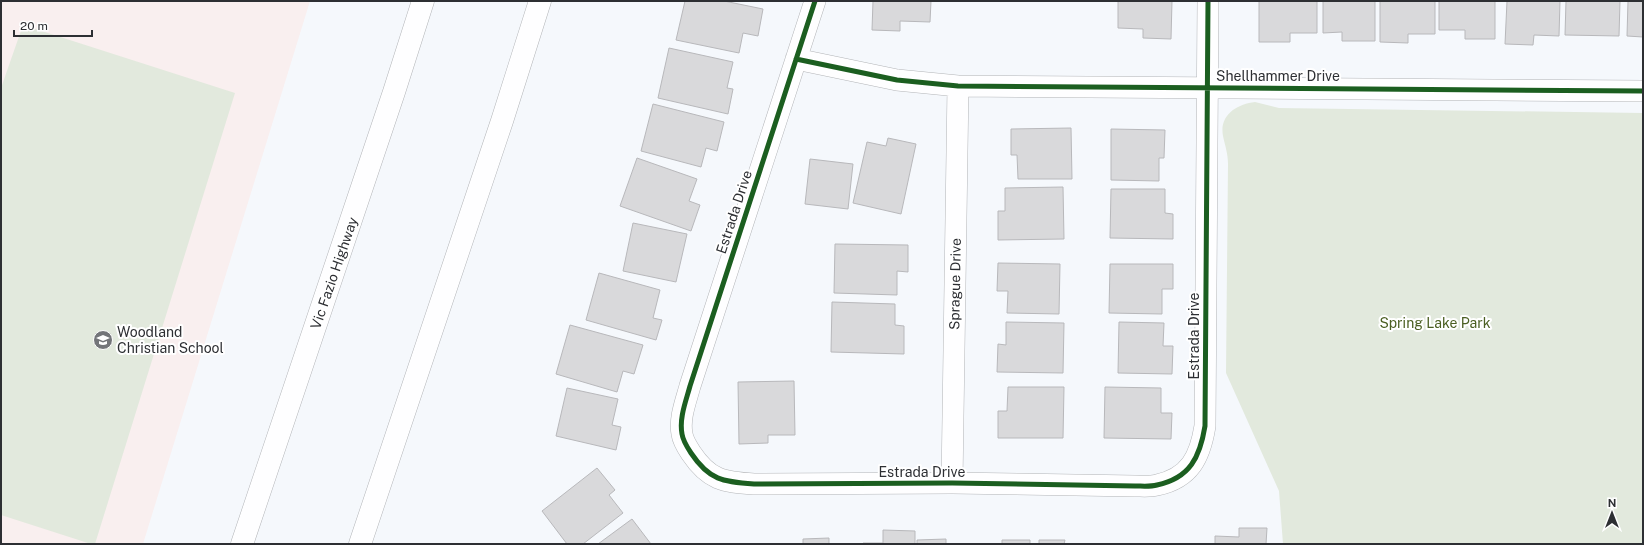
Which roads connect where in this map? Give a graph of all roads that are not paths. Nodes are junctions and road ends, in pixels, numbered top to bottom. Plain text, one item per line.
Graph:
1 (423, 1) edge
2 (540, 1) edge
3 (815, 1) edge
4 (1208, 1) edge
5 (796, 59) junction
6 (958, 86) junction
7 (1208, 88) junction
8 (1643, 91) edge
9 (952, 483) junction
10 (242, 544) edge
11 (360, 544) edge

1 - 10 highway, Vic Fazio Highway
2 - 11 highway
3 - 5 street, Estrada Drive
4 - 7 street, Estrada Drive
5 - 6 street, Shellhammer Drive
5 - 9 street, Estrada Drive
6 - 7 street, Shellhammer Drive
6 - 9 street, Sprague Drive
7 - 8 street, Shellhammer Drive
7 - 9 street, Estrada Drive

